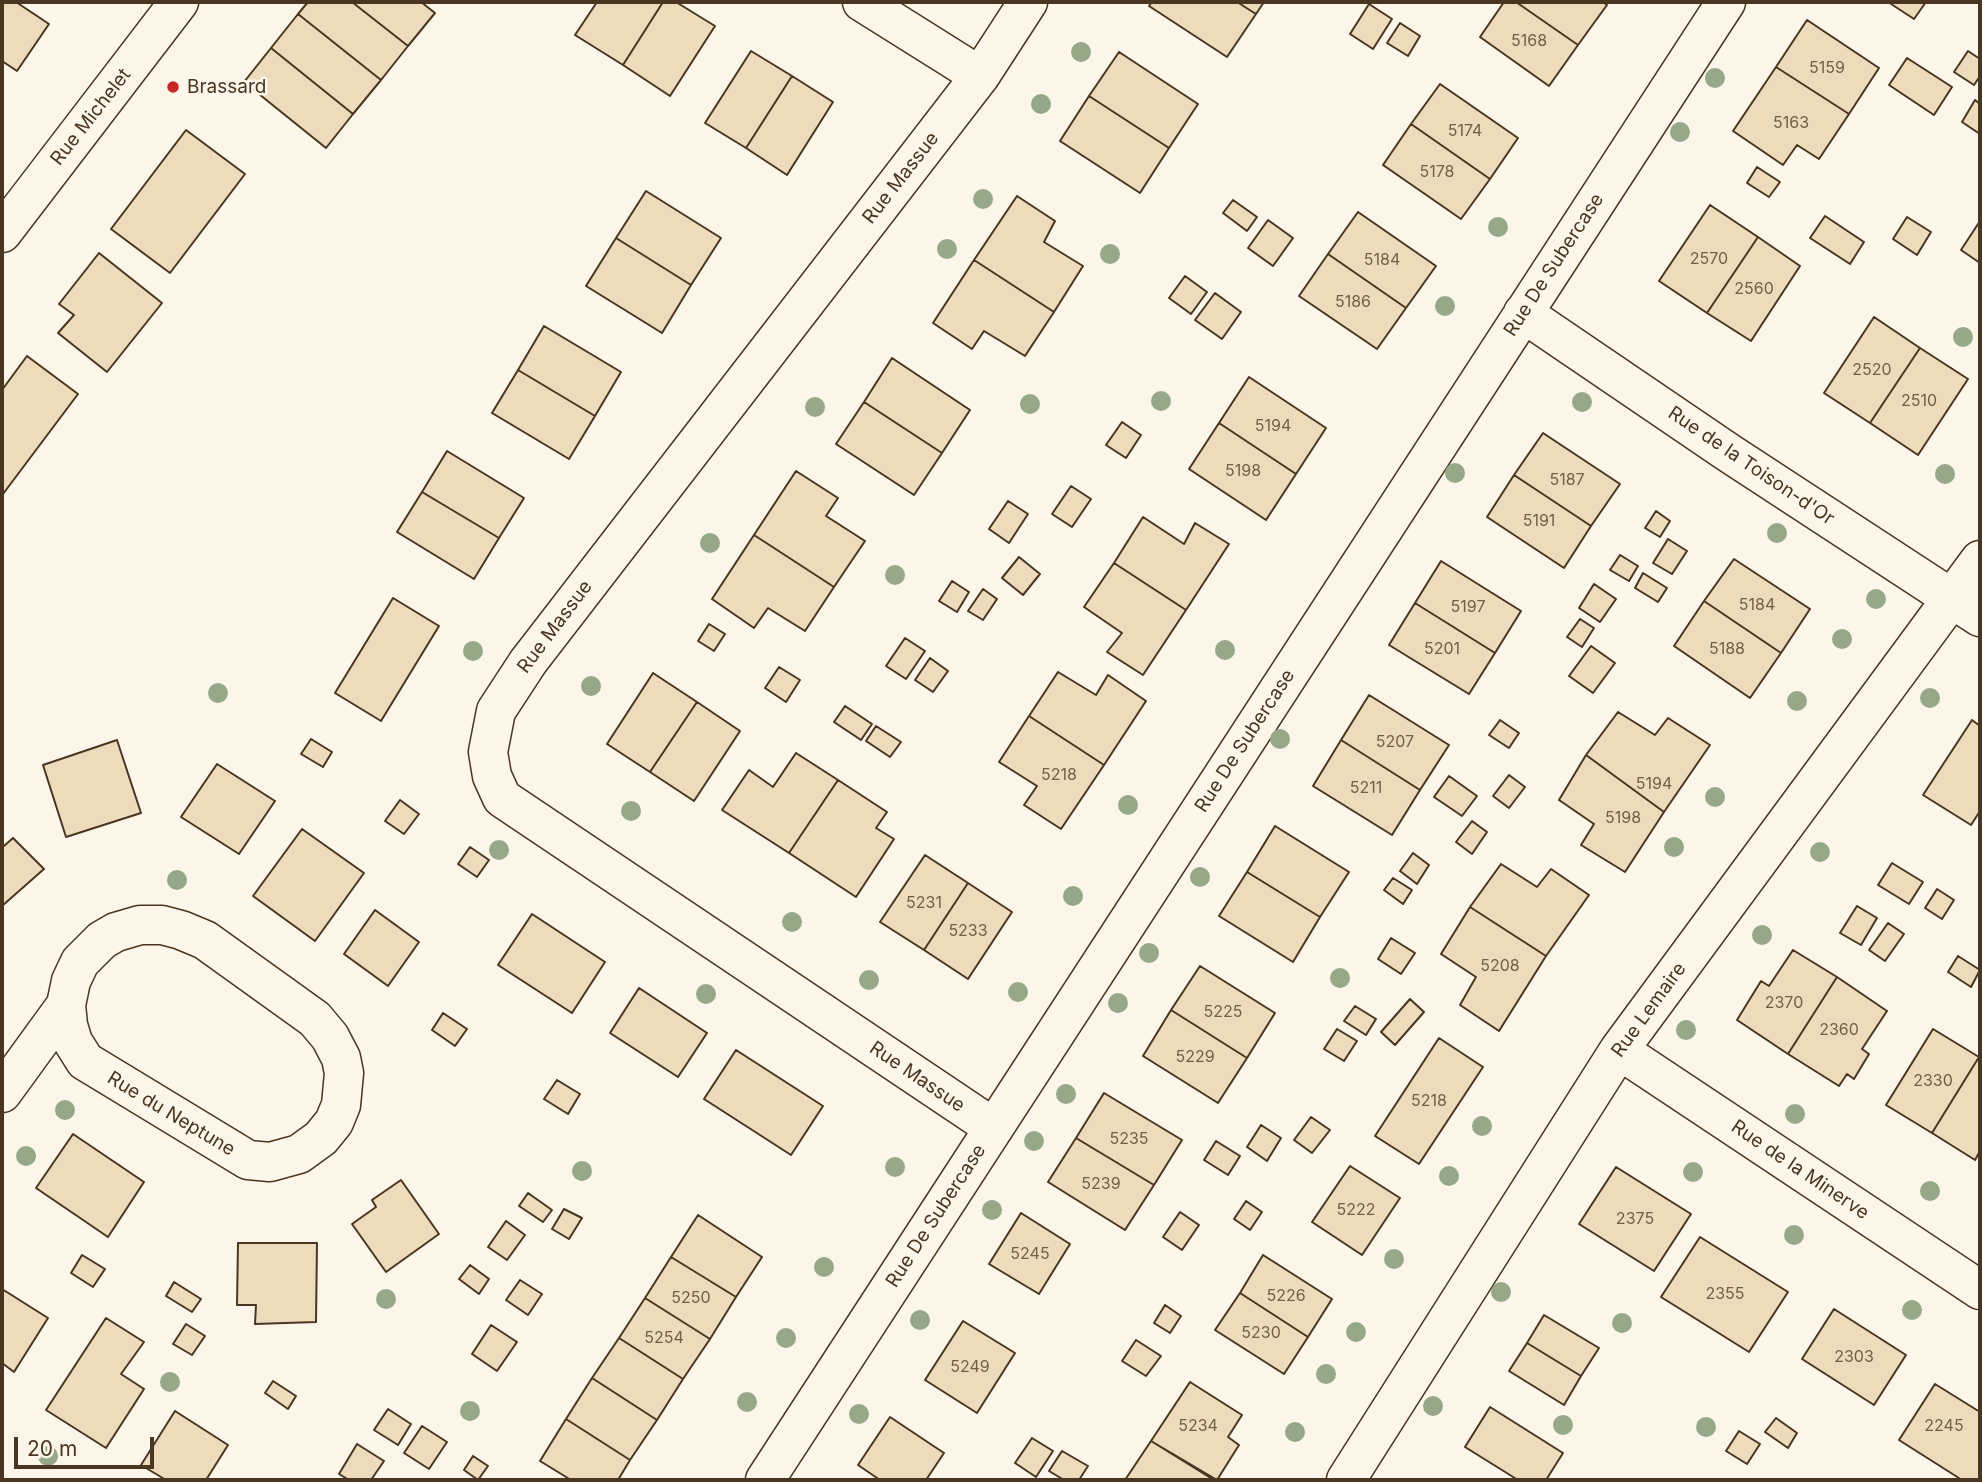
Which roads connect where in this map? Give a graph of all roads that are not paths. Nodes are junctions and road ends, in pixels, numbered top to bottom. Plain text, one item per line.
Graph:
1 (862, 2) edge
2 (1028, 2) edge
3 (1726, 2) edge
4 (177, 3) edge
5 (979, 76) junction
6 (2, 233) edge
7 (1523, 313) junction
8 (1980, 560) edge
9 (1966, 608) edge
10 (66, 1005) junction
11 (1619, 1050) junction
12 (2, 1093) edge
13 (994, 1128) junction
14 (1980, 1290) edge
15 (765, 1480) edge
16 (1346, 1480) edge

1 - 5 street
2 - 5 street, Rue Massue
3 - 7 street, Rue De Subercase
4 - 6 street, Rue Michelet
5 - 13 street, Rue Massue
7 - 9 street, Rue de la Toison-d'Or
7 - 13 street, Rue De Subercase
8 - 9 street, Rue Lemaire
9 - 11 street, Rue Lemaire
10 - 10 street, Rue du Neptune
10 - 12 street, Rue du Neptune
11 - 14 street, Rue de la Minerve
11 - 16 street, Rue Lemaire
13 - 15 street, Rue De Subercase

